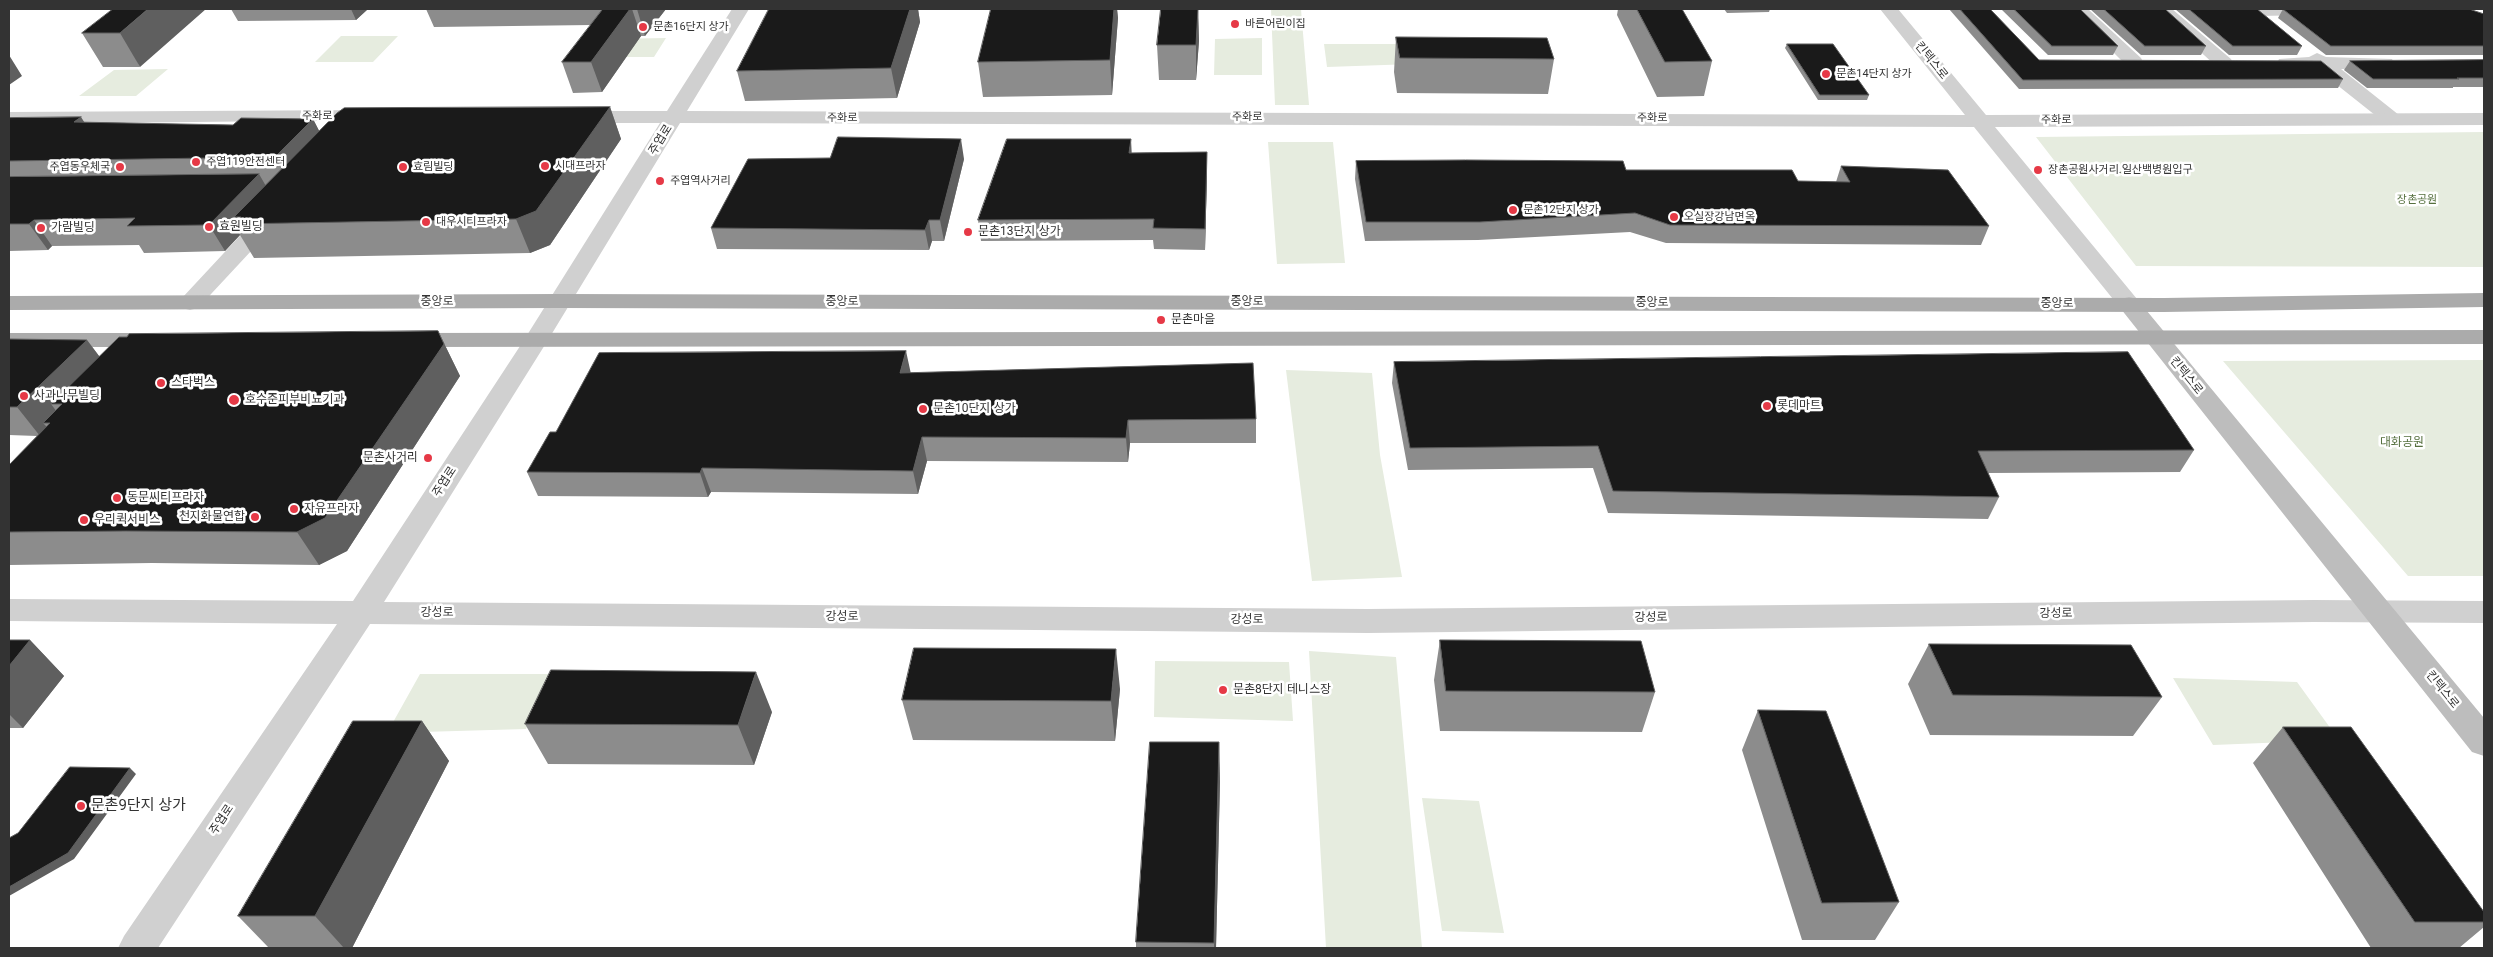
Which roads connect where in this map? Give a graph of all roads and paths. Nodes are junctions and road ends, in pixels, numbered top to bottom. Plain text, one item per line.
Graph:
1 (740, 9) edge
2 (1889, 9) edge
3 (2078, 9) edge
4 (2162, 9) edge
5 (2255, 10) edge
6 (2334, 10) edge
7 (2278, 28) edge
8 (2300, 46) edge
9 (2107, 62) edge
10 (2197, 62) edge
11 (2398, 62) edge
12 (2224, 63) junction
13 (2244, 63) edge
14 (2264, 63) edge
15 (2322, 63) junction
16 (560, 117) edge
17 (9, 118) edge
18 (674, 118) junction
19 (2392, 119) junction
20 (2484, 119) edge
21 (1980, 121) junction
22 (347, 137) edge
23 (287, 198) edge
24 (2484, 300) edge
25 (559, 301) junction
26 (9, 303) edge
27 (190, 303) junction
28 (2129, 304) junction
29 (2154, 336) junction
30 (2484, 337) edge
31 (9, 340) edge
32 (163, 340) joint
33 (380, 340) edge
34 (536, 340) junction
35 (127, 366) edge
36 (9, 610) edge
37 (2378, 612) junction
38 (2484, 612) edge
39 (361, 613) junction
40 (2484, 742) edge
41 (137, 948) edge

1 - 18 street, 주엽로
2 - 21 street, 킨텍스로
3 - 9 street
4 - 12 street
5 - 6 street
5 - 7 street
8 - 15 street
10 - 12 street
11 - 15 street
12 - 13 street
14 - 15 street
15 - 19 street
16 - 18 street, 주화로
17 - 22 street, 주화로
18 - 21 street, 주화로
18 - 25 street, 주엽로
19 - 20 street, 주화로
19 - 21 street, 주화로
21 - 28 street, 킨텍스로
23 - 27 street
24 - 28 main road, 중앙로
25 - 27 main road, 중앙로
25 - 28 main road, 중앙로
25 - 34 street, 주엽로
26 - 27 main road, 중앙로
28 - 29 main road, 킨텍스로
29 - 30 main road
29 - 34 main road
29 - 37 main road, 킨텍스로
31 - 32 main road
32 - 35 street
33 - 34 main road
34 - 39 street, 주엽로
36 - 39 street, 강성로
37 - 38 street, 강성로
37 - 39 street, 강성로
37 - 40 main road, 킨텍스로
39 - 41 street, 주엽로

